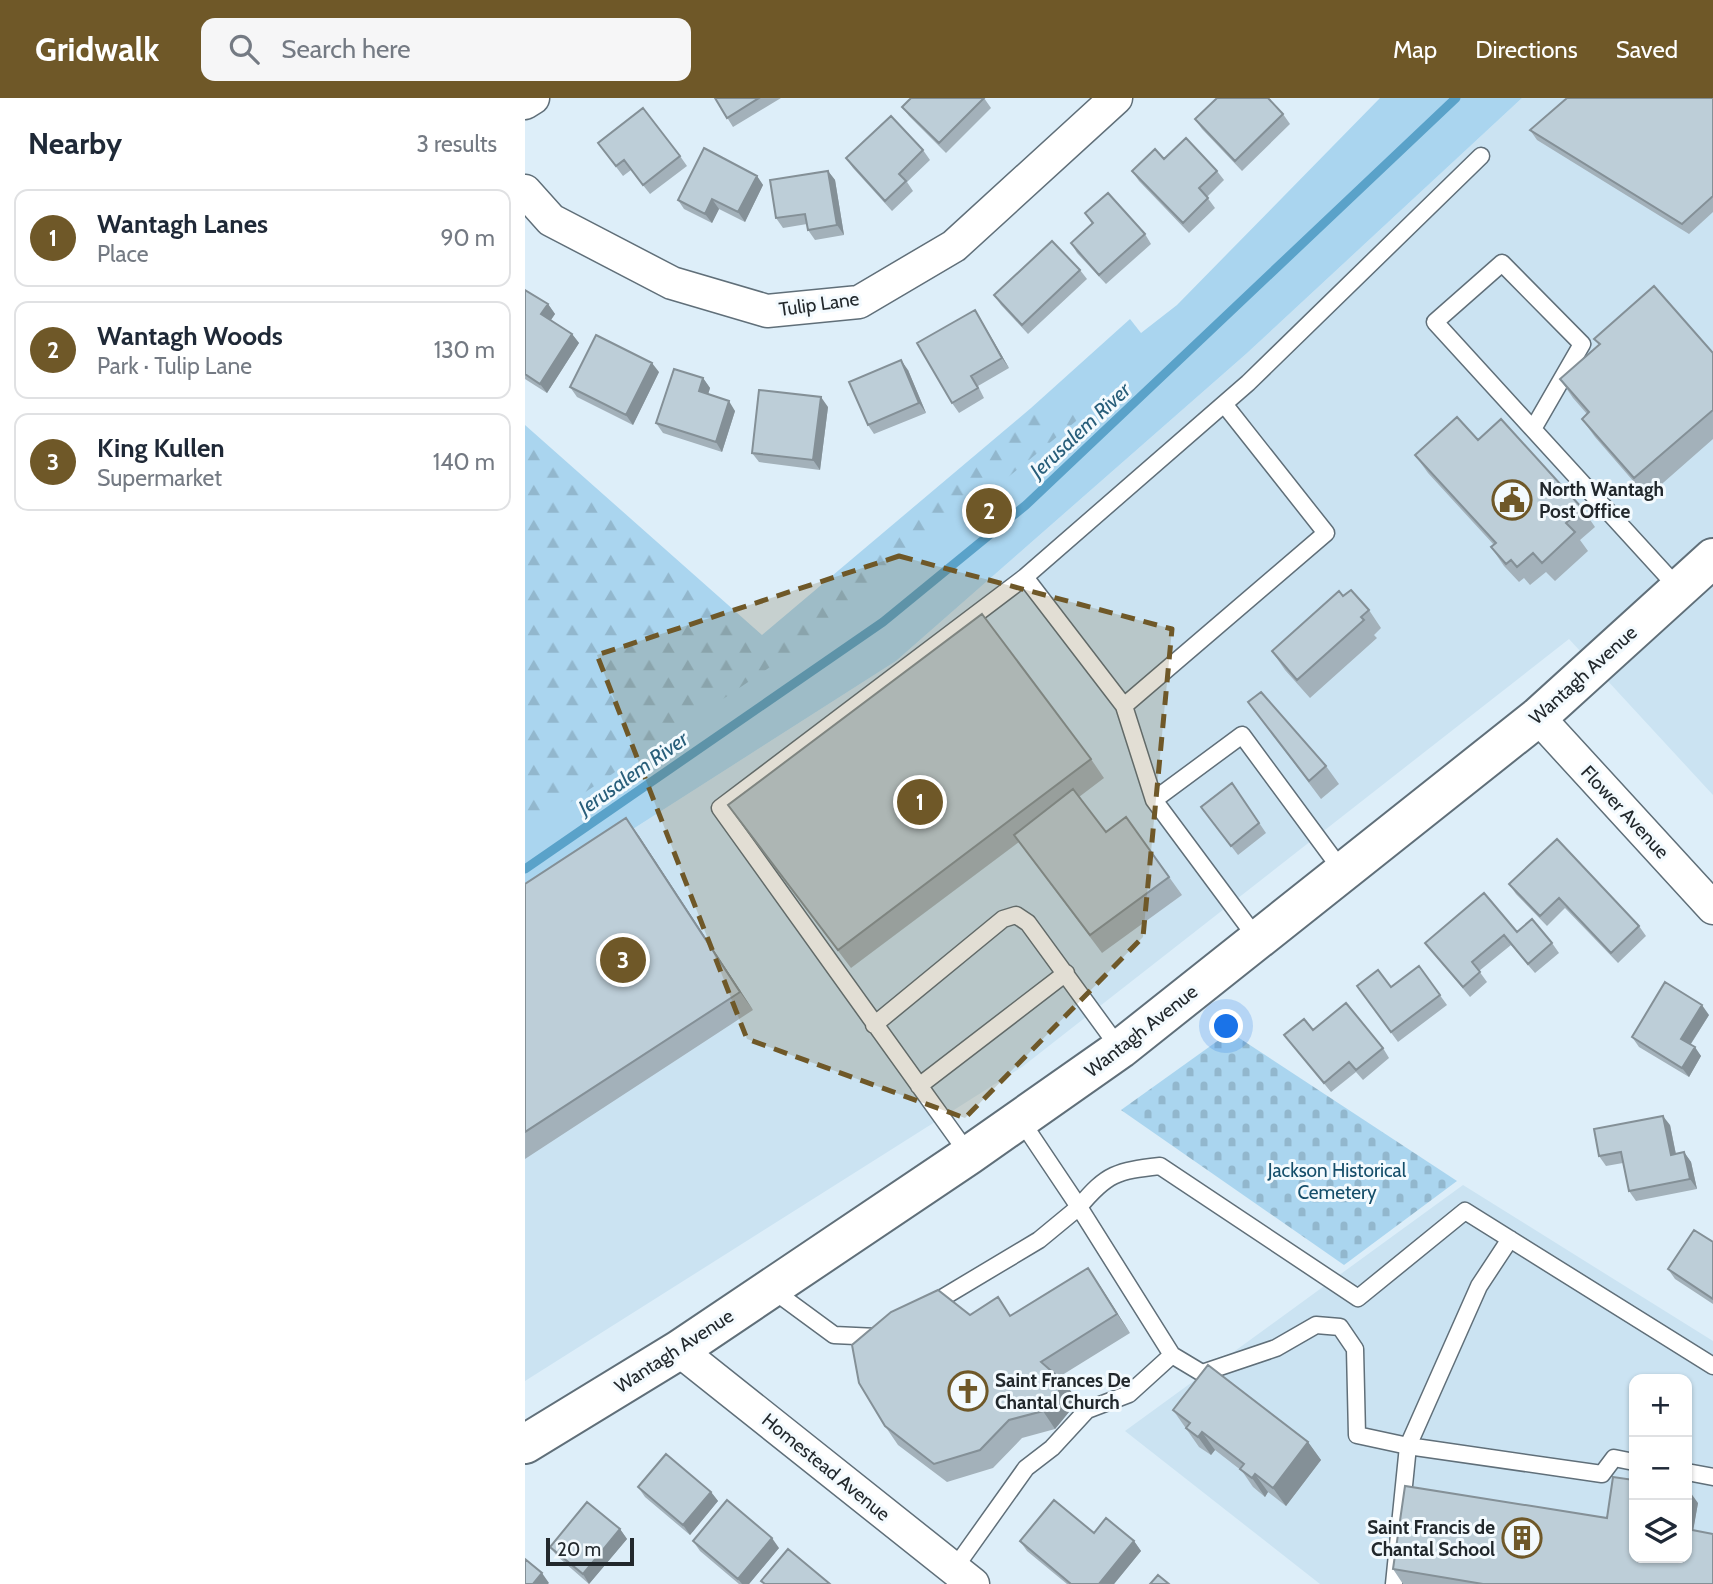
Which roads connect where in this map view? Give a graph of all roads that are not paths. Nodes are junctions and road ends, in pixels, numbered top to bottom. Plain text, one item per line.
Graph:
1 (533, 98) edge
2 (1116, 98) edge
3 (525, 103) edge
4 (1481, 156) dead end
5 (525, 191) edge
6 (1224, 404) junction
7 (1533, 429) junction
8 (1713, 558) edge
9 (1025, 577) junction
10 (1679, 589) junction
11 (1124, 706) junction
12 (1538, 717) junction
13 (1154, 800) junction
14 (1343, 872) junction
15 (1713, 908) edge
16 (1258, 940) junction
17 (1066, 973) junction
18 (874, 1025) junction
19 (1120, 1049) junction
20 (919, 1086) junction
21 (1020, 1119) junction
22 (969, 1155) junction
23 (1079, 1207) junction
24 (1510, 1239) junction
25 (770, 1288) junction
26 (679, 1350) junction
27 (1173, 1355) junction
28 (1713, 1366) edge
29 (525, 1444) edge
30 (1408, 1446) junction
31 (1629, 1461) edge
32 (1692, 1473) edge
33 (1713, 1478) edge
34 (963, 1576) edge
35 (1394, 1584) edge

1 - 3 street
2 - 5 street, Tulip Lane
4 - 6 lane
6 - 9 lane
6 - 11 lane
7 - 7 lane
7 - 10 lane
8 - 10 main road, Wantagh Avenue
9 - 11 lane
9 - 18 lane
10 - 12 main road, Wantagh Avenue
11 - 13 lane
12 - 14 main road, Wantagh Avenue
12 - 15 street, Flower Avenue
13 - 14 lane
13 - 16 lane
14 - 16 main road, Wantagh Avenue
16 - 19 main road, Wantagh Avenue
17 - 18 lane
17 - 19 lane
17 - 20 lane
18 - 20 lane
19 - 21 main road, Wantagh Avenue
20 - 22 lane
21 - 22 main road, Wantagh Avenue
21 - 23 lane
22 - 25 main road, Wantagh Avenue
23 - 24 lane
23 - 25 lane
23 - 27 lane
24 - 28 lane
24 - 30 lane
25 - 26 main road, Wantagh Avenue
26 - 29 main road, Wantagh Avenue
26 - 34 street, Homestead Avenue
27 - 30 lane
27 - 34 lane
30 - 31 lane
30 - 35 lane
32 - 33 lane

